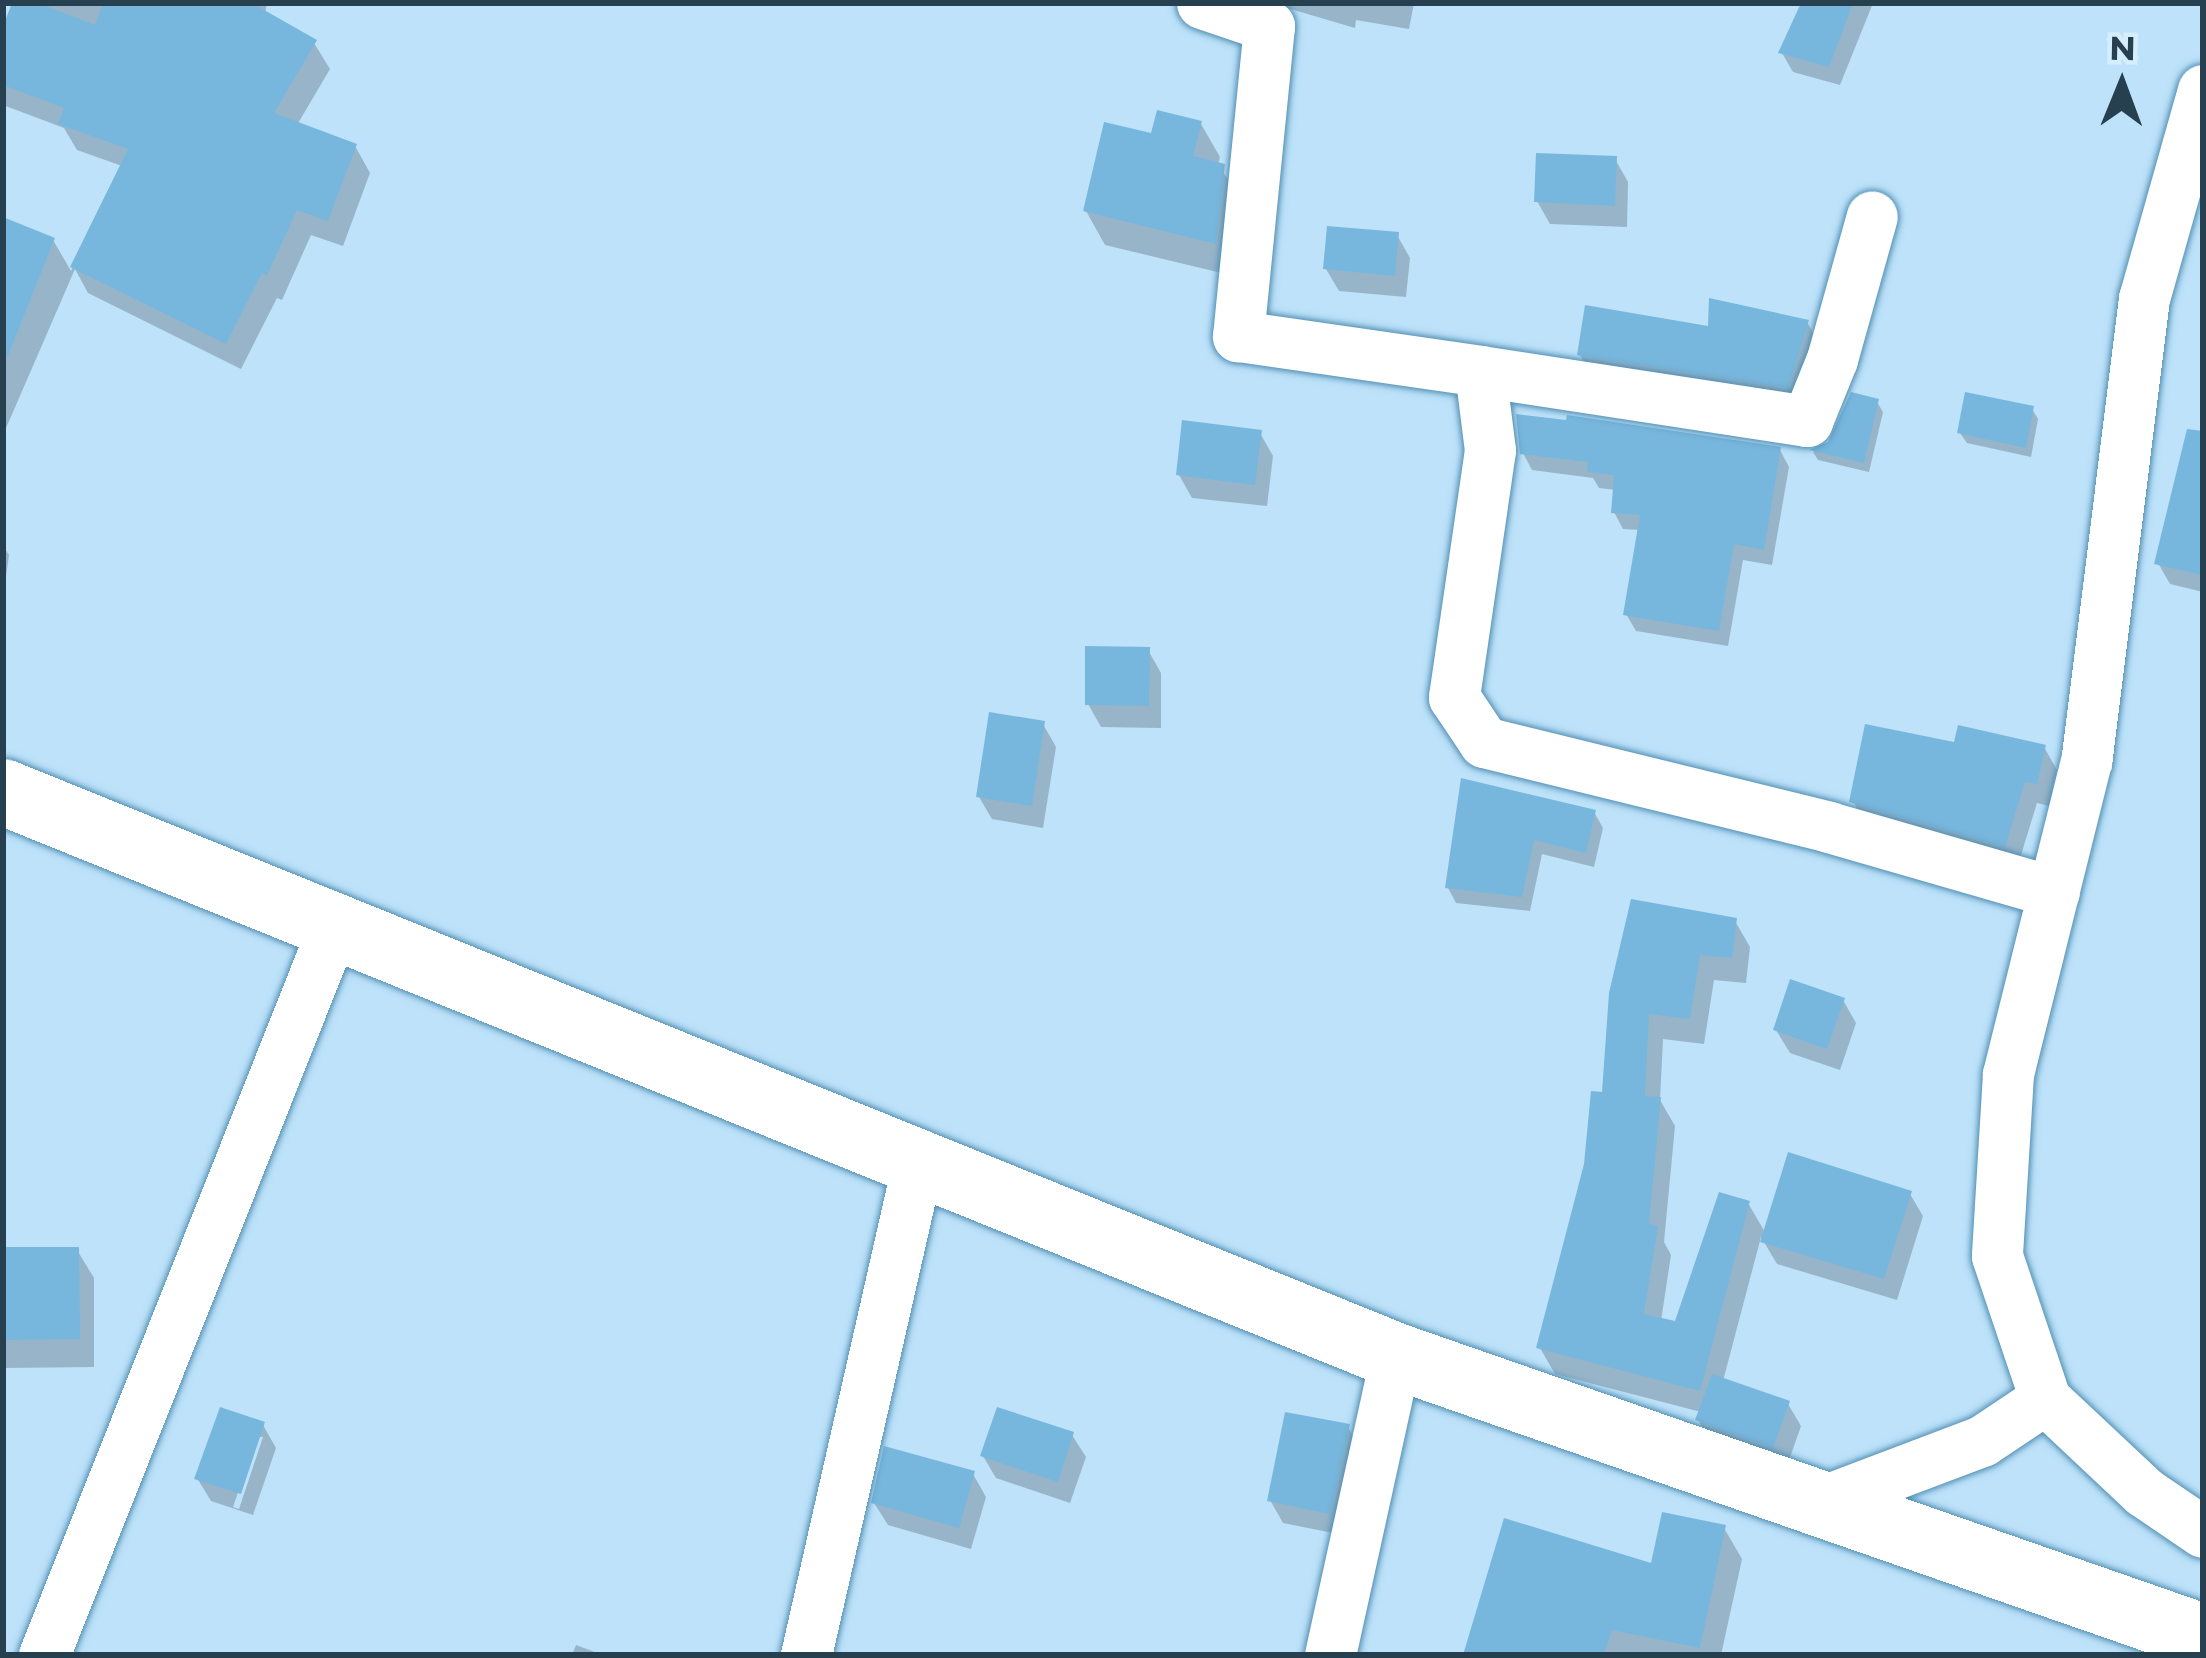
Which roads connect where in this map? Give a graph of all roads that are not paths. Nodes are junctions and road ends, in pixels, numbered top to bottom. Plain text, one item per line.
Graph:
1 (1202, 3) edge
2 (2203, 90) edge
3 (1872, 216) dead end
4 (1480, 371) junction
5 (3, 792) edge
6 (2054, 892) junction
7 (334, 926) junction
8 (918, 1162) junction
9 (1396, 1356) junction
10 (2045, 1399) junction
11 (1823, 1501) junction
12 (2203, 1532) edge
13 (2203, 1636) edge
14 (44, 1655) edge
15 (806, 1655) edge
16 (1330, 1655) edge

1 - 4 street
2 - 6 street
3 - 4 street
4 - 6 street
5 - 7 main road
6 - 10 street
7 - 8 main road
7 - 14 street
8 - 9 main road
8 - 15 street
9 - 11 main road
9 - 16 street
10 - 11 street
10 - 12 street
11 - 13 main road

